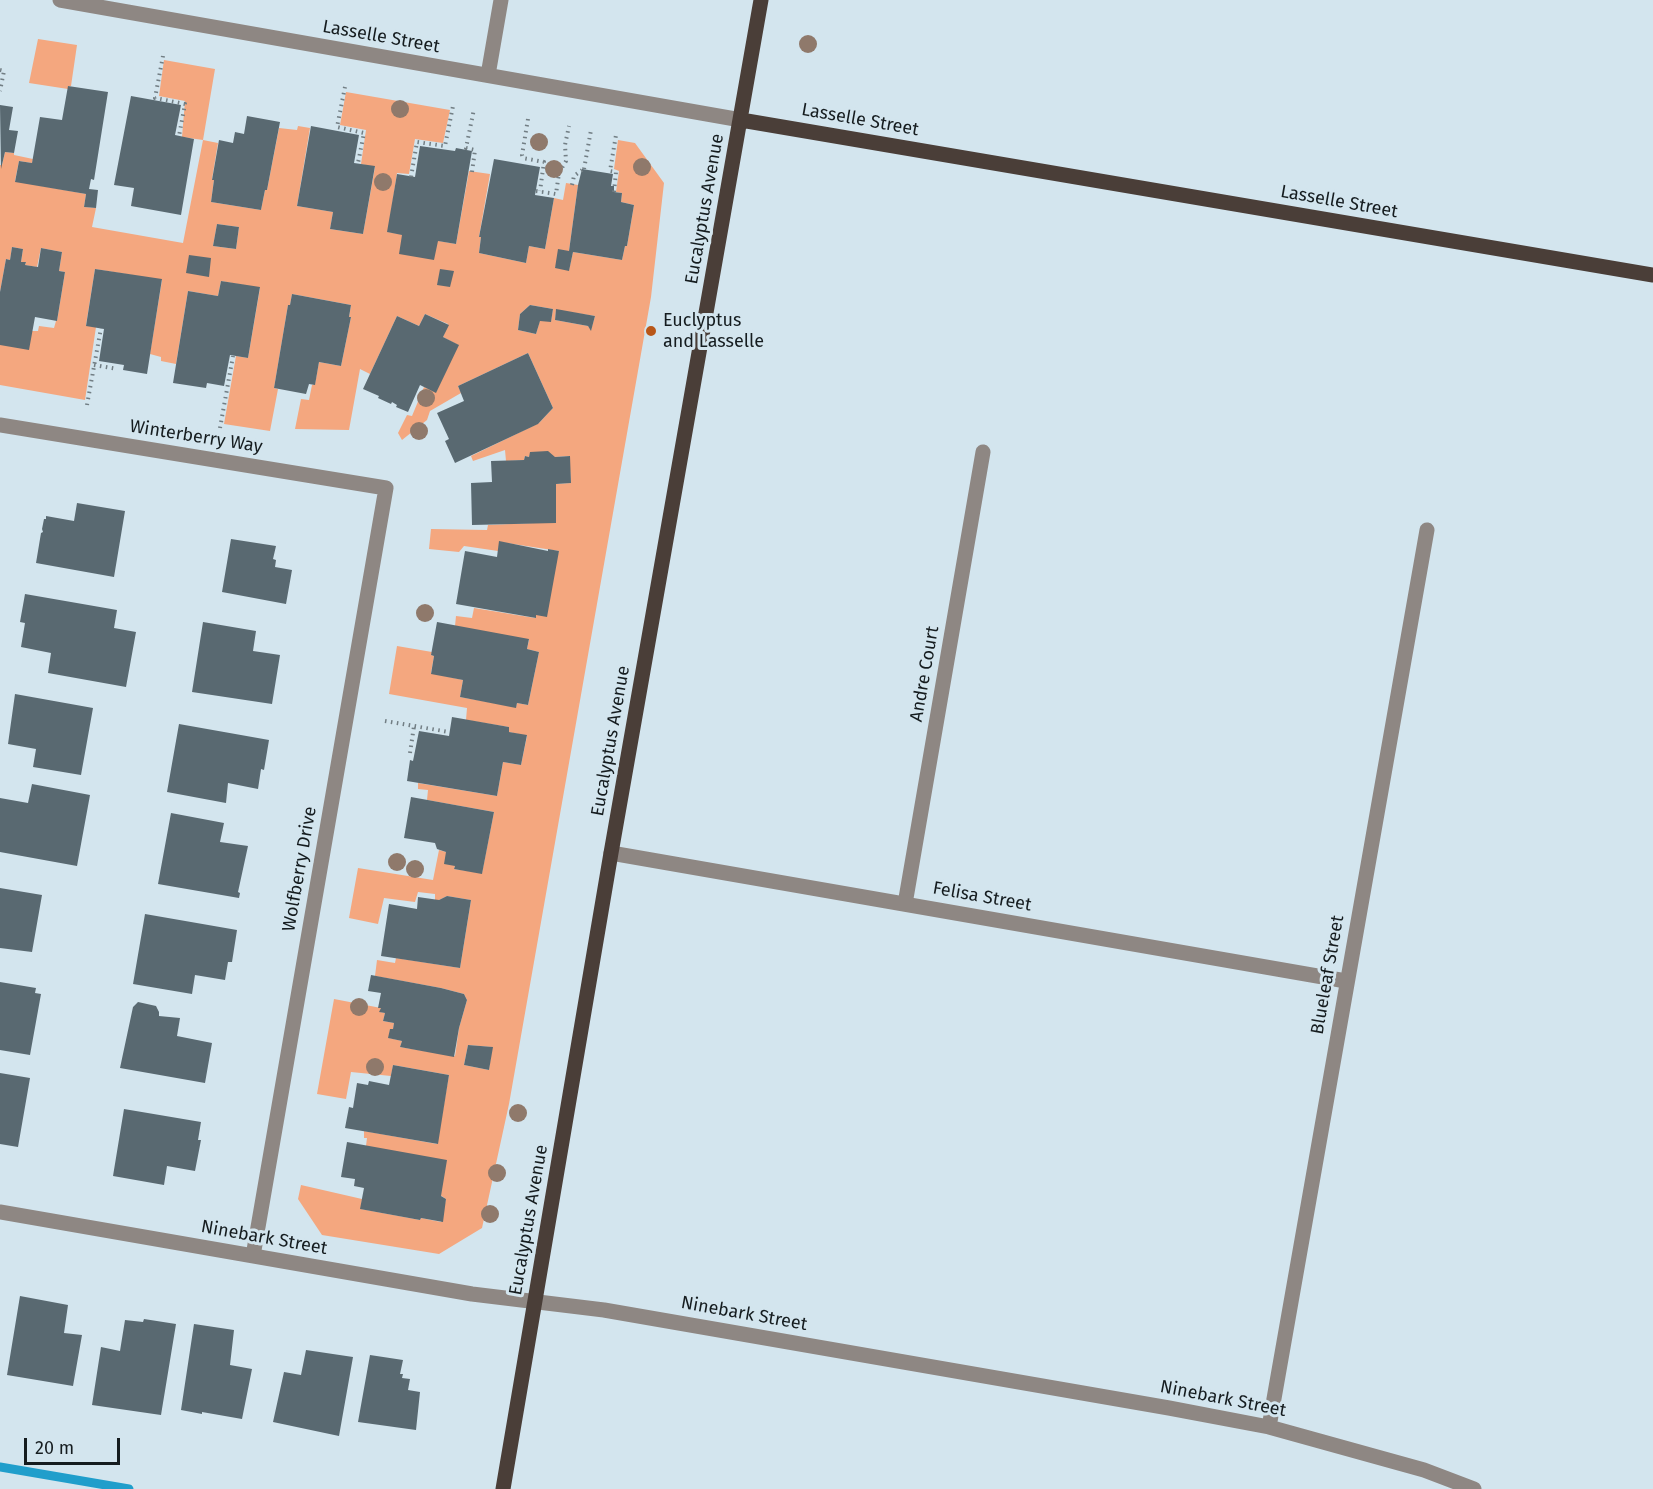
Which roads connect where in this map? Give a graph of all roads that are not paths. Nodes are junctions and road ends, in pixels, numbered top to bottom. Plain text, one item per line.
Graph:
1 (60, 0) edge
2 (501, 0) edge
3 (761, 0) edge
4 (488, 75) junction
5 (741, 120) junction
6 (1653, 274) edge
7 (0, 425) edge
8 (983, 452) dead end
9 (386, 488) joint
10 (1427, 530) dead end
11 (611, 853) junction
12 (905, 904) junction
13 (1347, 981) junction
14 (0, 1212) edge
15 (253, 1256) junction
16 (534, 1301) junction
17 (1269, 1427) junction
18 (503, 1489) edge
19 (1474, 1489) edge

1 - 4 street, Lasselle Street
2 - 4 street
3 - 5 main road, Eucalyptus Avenue
4 - 5 street, Lasselle Street
5 - 6 main road, Lasselle Street
5 - 11 main road, Eucalyptus Avenue
7 - 9 street, Winterberry Way
8 - 12 street, Andre Court
9 - 15 street, Wolfberry Drive
10 - 13 street, Blueleaf Street
11 - 12 street, Felisa Street
11 - 16 main road, Eucalyptus Avenue
12 - 13 street, Felisa Street
13 - 17 street, Blueleaf Street
14 - 15 street, Ninebark Street
15 - 16 street, Ninebark Street
16 - 17 street, Ninebark Street
16 - 18 main road, Eucalyptus Avenue
17 - 19 street, Ninebark Street

